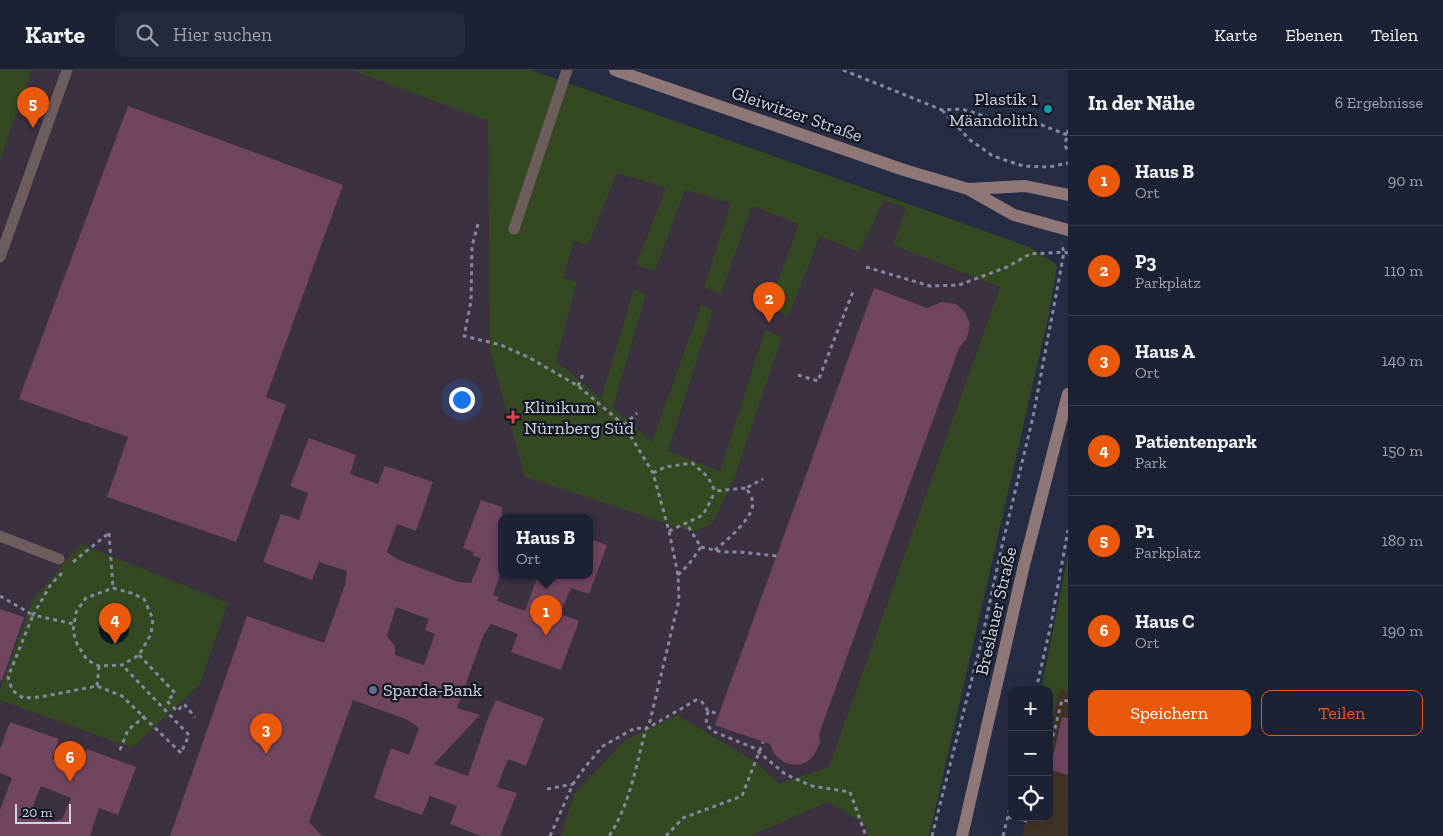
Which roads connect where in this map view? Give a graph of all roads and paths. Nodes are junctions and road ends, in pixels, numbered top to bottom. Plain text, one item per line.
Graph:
1 (67, 70) edge
2 (566, 70) edge
3 (615, 70) edge
4 (843, 70) edge
5 (942, 110) junction
6 (1068, 130) edge
7 (1067, 135) junction
8 (1068, 152) edge
9 (1068, 163) edge
10 (968, 189) junction
11 (1068, 194) edge
12 (478, 224) dead end
13 (514, 229) dead end
14 (1065, 229) edge
15 (1066, 252) edge
16 (0, 257) edge
17 (866, 267) dead end
18 (854, 289) dead end
19 (584, 372) dead end
20 (798, 375) dead end
21 (578, 386) junction
22 (1068, 394) edge
23 (637, 413) dead end
24 (624, 425) junction
25 (653, 473) junction
26 (763, 480) dead end
27 (746, 488) junction
28 (715, 492) junction
29 (686, 523) junction
30 (1068, 530) edge
31 (668, 531) junction
32 (0, 536) edge
33 (701, 547) junction
34 (716, 550) junction
35 (776, 556) dead end
36 (65, 562) joint
37 (63, 572) dead end
38 (678, 576) junction
39 (113, 588) junction
40 (0, 596) edge
41 (32, 616) junction
42 (74, 624) junction
43 (139, 655) junction
44 (122, 665) junction
45 (99, 666) junction
46 (97, 686) junction
47 (1037, 686) edge
48 (1068, 701) edge
49 (708, 711) junction
50 (720, 714) dead end
51 (145, 716) junction
52 (195, 717) dead end
53 (646, 729) junction
54 (1053, 739) edge
55 (764, 742) dead end
56 (120, 750) dead end
57 (573, 784) junction
58 (547, 789) dead end
59 (1008, 817) edge
60 (550, 836) edge
61 (609, 836) edge
62 (666, 836) edge
63 (866, 836) edge
64 (932, 836) edge
65 (962, 836) edge
66 (1003, 836) edge

1 - 16 lane
2 - 13 lane
3 - 10 main road, Gleiwitzer Straße
4 - 5 path
5 - 7 path
5 - 9 path
6 - 7 path
7 - 8 path
10 - 11 main road, Gleiwitzer Straße
10 - 14 main road, Gleiwitzer Straße
12 - 21 path
14 - 15 path
15 - 17 path
15 - 64 path
18 - 20 path
19 - 21 path
21 - 24 path
22 - 65 main road, Breslauer Straße
23 - 24 path
24 - 25 path
25 - 28 path
25 - 31 path
26 - 27 path
27 - 28 path
27 - 34 path
28 - 29 path
29 - 31 path
29 - 33 path
30 - 47 path
31 - 38 path
32 - 36 lane
33 - 34 path
33 - 38 path
34 - 35 path
36 - 39 path
37 - 41 path
38 - 53 path
39 - 42 path
39 - 43 path
40 - 41 path
41 - 42 path
41 - 46 path
42 - 45 path
43 - 44 path
43 - 52 path
44 - 45 path
44 - 51 path
45 - 46 path
46 - 51 path
48 - 54 path
49 - 50 path
49 - 53 path
49 - 63 path
51 - 56 path
53 - 57 path
53 - 61 path
55 - 62 path, bridge
57 - 58 path
57 - 60 path
59 - 66 path

